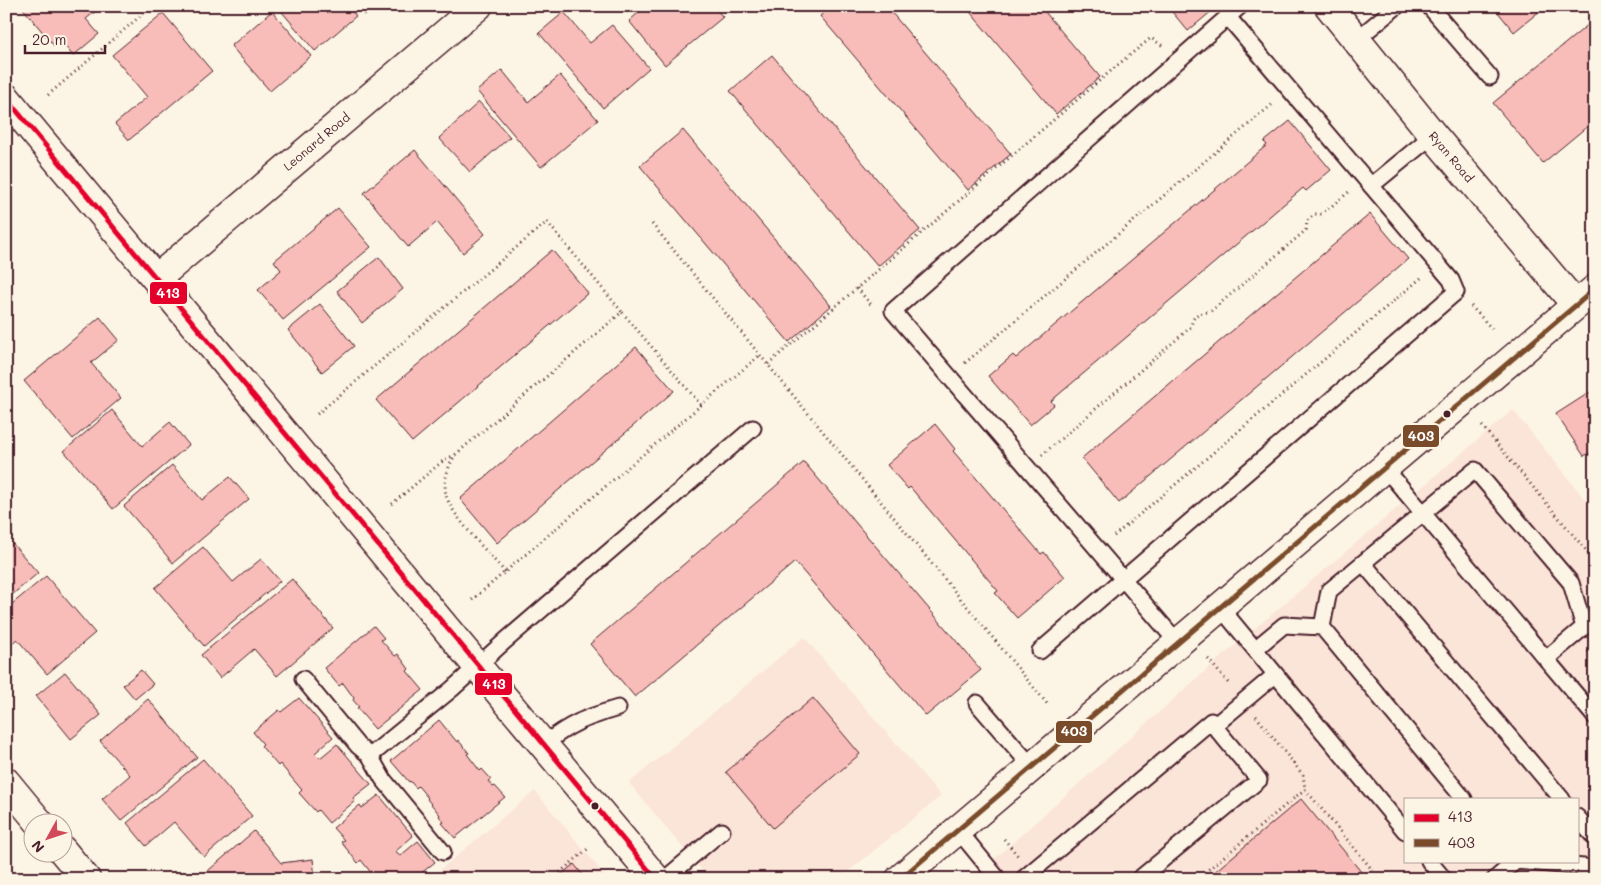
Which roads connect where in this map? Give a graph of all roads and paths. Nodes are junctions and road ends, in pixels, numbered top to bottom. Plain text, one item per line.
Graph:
1 (152, 6) edge
2 (478, 6) edge
3 (1240, 6) edge
4 (1329, 6) edge
5 (1397, 6) edge
6 (1429, 6) edge
7 (1228, 17) junction
8 (1356, 40) junction
9 (1182, 57) junction
10 (1490, 77) dead end
11 (48, 95) dead end
12 (6, 98) edge
13 (1279, 98) dead end
14 (1433, 135) junction
15 (1371, 186) junction
16 (1354, 187) dead end
17 (652, 224) dead end
18 (1427, 273) dead end
19 (157, 278) junction
20 (1585, 297) edge
21 (622, 312) junction
22 (1484, 319) dead end
23 (1493, 330) dead end
24 (760, 355) junction
25 (768, 364) junction
26 (962, 365) dead end
27 (701, 405) junction
28 (317, 414) dead end
29 (1482, 426) dead end
30 (753, 428) dead end
31 (455, 455) junction
32 (1040, 457) dead end
33 (1384, 467) junction
34 (392, 504) dead end
35 (1423, 514) junction
36 (1595, 561) edge
37 (1363, 563) junction
38 (1136, 570) junction
39 (504, 572) junction
40 (1124, 580) junction
41 (472, 600) dead end
42 (1220, 607) junction
43 (1322, 627) junction
44 (1178, 643) junction
45 (1255, 649) junction
46 (1040, 651) dead end
47 (1208, 658) dead end
48 (1546, 660) junction
49 (478, 667) junction
50 (1275, 674) junction
51 (304, 679) dead end
52 (1232, 688) dead end
53 (977, 703) dead end
54 (1049, 706) dead end
55 (618, 708) dead end
56 (1256, 716) dead end
57 (1595, 717) edge
58 (1214, 726) junction
59 (543, 745) junction
60 (370, 756) junction
61 (1032, 767) junction
62 (6, 782) edge
63 (1305, 789) junction
64 (1463, 798) edge
65 (1561, 798) edge
66 (31, 812) edge
67 (1578, 818) edge
68 (958, 830) junction
69 (1404, 830) edge
70 (722, 831) dead end
71 (1595, 838) edge
72 (1004, 839) dead end
73 (590, 847) dead end
74 (443, 852) dead end
75 (1022, 861) dead end
76 (72, 862) edge
77 (1430, 862) edge
78 (1515, 862) edge
79 (1527, 862) edge
80 (1595, 868) edge
81 (86, 879) edge
82 (552, 879) edge
83 (656, 879) edge
84 (665, 879) edge
85 (900, 879) edge
86 (998, 879) edge
87 (1022, 879) edge
88 (1140, 879) edge
89 (1197, 879) edge
90 (1380, 879) edge
91 (1444, 879) edge
92 (1495, 879) edge

1 - 11 path
2 - 19 street, Leonard Road
3 - 7 lane
4 - 8 street, Ryan Road
5 - 8 lane
6 - 10 lane
7 - 9 lane
7 - 15 lane
8 - 14 street, Ryan Road
9 - 25 path
9 - 40 lane
12 - 19 street
13 - 26 path
14 - 15 lane
14 - 20 street, Ryan Road
15 - 38 lane
16 - 32 path
17 - 24 path
18 - 38 path
19 - 49 street
20 - 33 street
21 - 27 path
21 - 28 path
21 - 31 path
22 - 23 path
24 - 25 path
24 - 27 path
25 - 54 path
27 - 39 path
29 - 36 path
30 - 49 lane
31 - 34 path
31 - 39 path
33 - 35 lane
33 - 42 street
35 - 37 lane
35 - 48 lane
35 - 48 lane
37 - 43 lane
37 - 65 lane
38 - 40 lane
39 - 41 path
40 - 44 lane
40 - 46 lane
42 - 44 street
42 - 45 lane
43 - 45 lane
43 - 64 lane
44 - 61 street
45 - 50 lane
47 - 52 path
48 - 57 lane
49 - 59 street
49 - 60 lane
50 - 58 lane
50 - 69 lane
51 - 60 lane
53 - 61 lane
55 - 59 lane
56 - 63 path
58 - 87 lane
58 - 88 lane
59 - 83 street
60 - 74 lane
61 - 68 street
62 - 66 street
63 - 89 path
63 - 90 path
67 - 71 lane
68 - 85 street
68 - 86 lane
70 - 84 lane
72 - 75 path
73 - 82 path
76 - 81 street
77 - 91 lane
78 - 92 lane
79 - 80 lane

